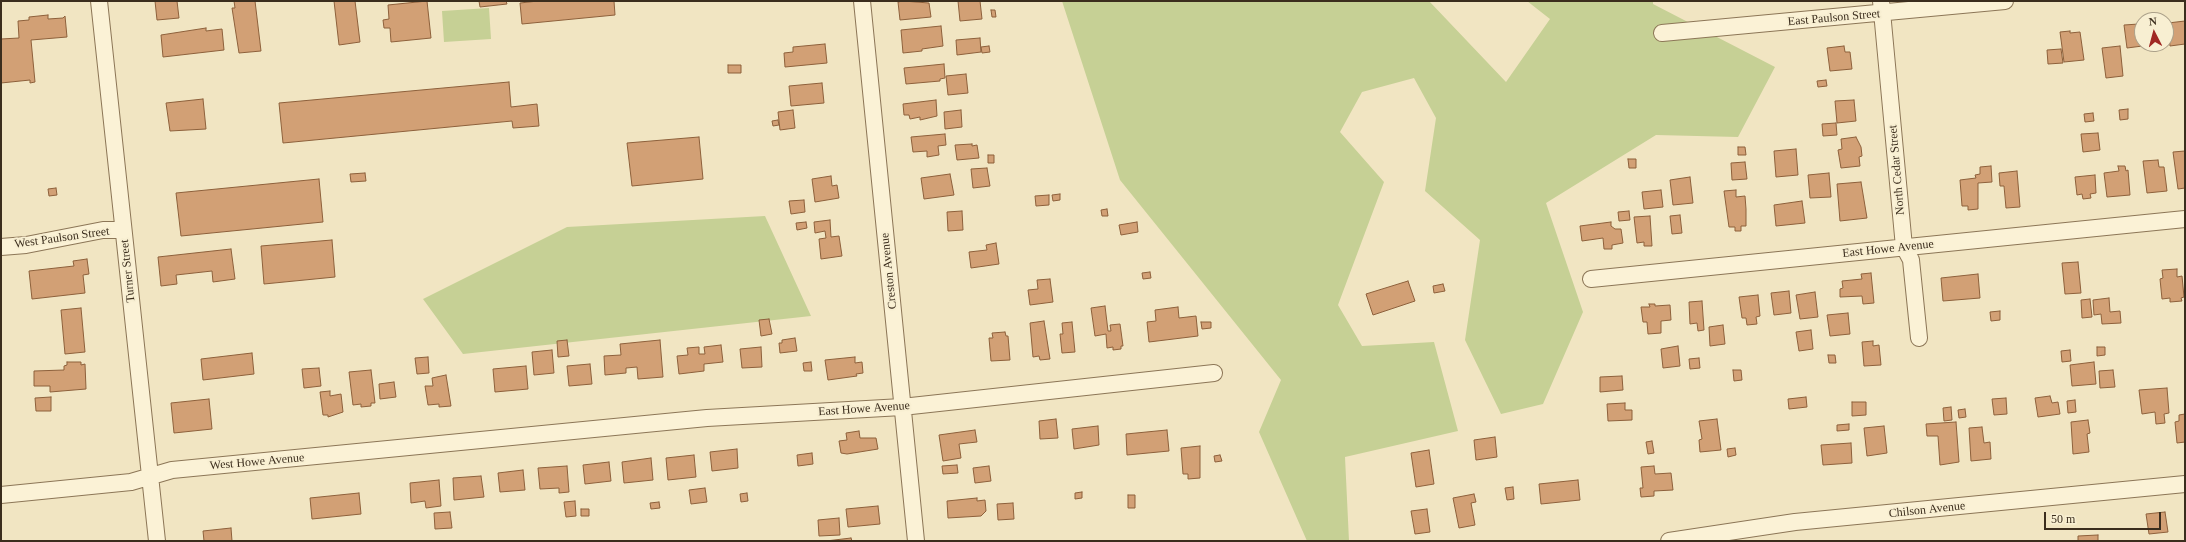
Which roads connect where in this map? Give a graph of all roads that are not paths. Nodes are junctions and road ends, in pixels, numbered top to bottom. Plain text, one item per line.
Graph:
1 (99, 1) edge
2 (862, 1) edge
3 (2005, 1) edge
4 (1882, 7) edge
5 (1662, 33) dead end
6 (2185, 219) edge
7 (123, 230) junction
8 (1, 247) edge
9 (1904, 247) junction
10 (1591, 279) dead end
11 (1919, 338) dead end
12 (1214, 373) dead end
13 (902, 407) junction
14 (514, 438) joint
15 (150, 478) junction
16 (2185, 484) edge
17 (1, 495) edge
18 (158, 541) edge
19 (916, 541) edge
20 (1669, 541) edge

1 - 7 street, Turner Street
2 - 13 street, Creston Avenue
3 - 4 street, East Paulson Street
4 - 5 street, East Paulson Street
4 - 9 street, North Cedar Street
6 - 9 street, East Howe Avenue
7 - 8 street, West Paulson Street
7 - 15 street, Turner Street
9 - 10 street, East Howe Avenue
9 - 11 street, North Cedar Street
12 - 13 street, East Howe Avenue
13 - 14 street, East Howe Avenue
13 - 19 street, Creston Avenue
14 - 15 street, West Howe Avenue
15 - 17 street, West Howe Avenue
15 - 18 street, Turner Street
16 - 20 street, Chilson Avenue

